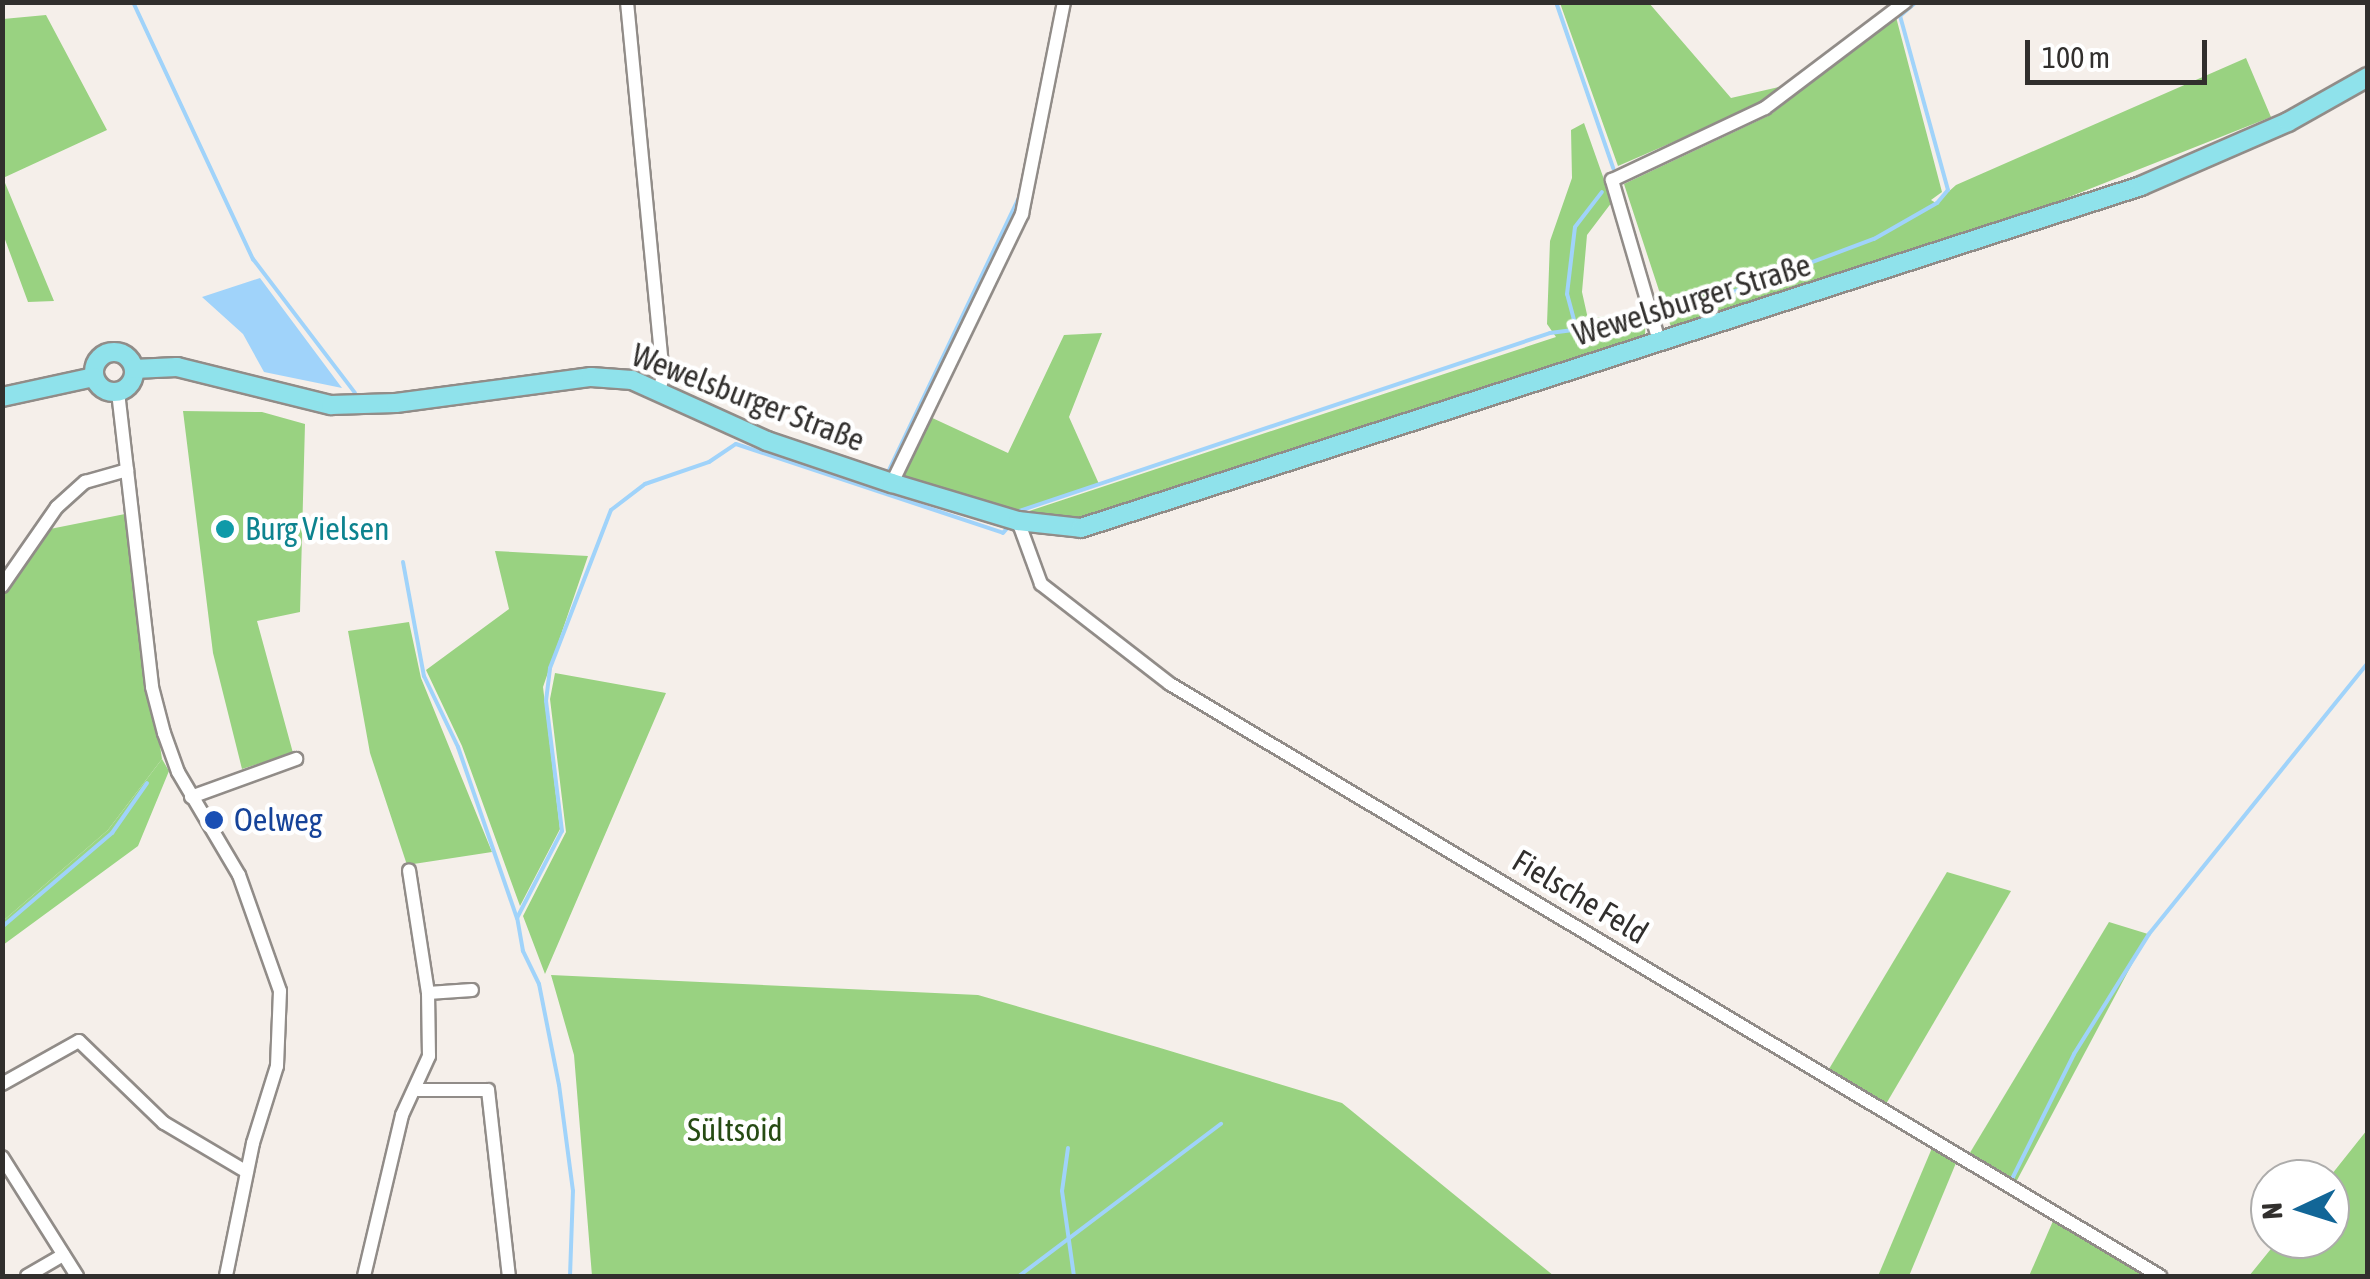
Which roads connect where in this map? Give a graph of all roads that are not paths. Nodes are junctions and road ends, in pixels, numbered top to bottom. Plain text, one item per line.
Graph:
1 (628, 2) edge
2 (1064, 2) edge
3 (1905, 2) edge
4 (2368, 77) edge
5 (1660, 341) junction
6 (134, 368) junction
7 (94, 376) junction
8 (659, 391) junction
9 (118, 392) junction
10 (2, 396) edge
11 (127, 470) junction
12 (892, 483) junction
13 (1018, 521) junction
14 (2, 586) edge
15 (296, 759) dead end
16 (191, 797) junction
17 (408, 870) dead end
18 (472, 990) dead end
19 (428, 993) junction
20 (2, 1084) edge
21 (418, 1090) junction
22 (2, 1157) edge
23 (247, 1172) junction
24 (63, 1256) junction
25 (27, 1276) edge
26 (76, 1276) edge
27 (226, 1276) edge
28 (364, 1276) edge
29 (509, 1276) edge
30 (2160, 1276) edge

1 - 8 street
2 - 12 street, Wewelsburger Straße
3 - 5 street
4 - 5 main road, Wewelsburger Straße
5 - 13 main road, Wewelsburger Straße
6 - 7 main road
6 - 8 main road, Wewelsburger Straße
6 - 9 main road
7 - 9 main road
7 - 10 main road
8 - 12 main road, Wewelsburger Straße
9 - 11 street
11 - 14 street
11 - 16 street
12 - 13 main road, Wewelsburger Straße
13 - 30 street, Fielsche Feld
15 - 16 street
16 - 23 street
17 - 19 street
18 - 19 street
19 - 21 street
20 - 23 street
21 - 28 street
21 - 29 street
22 - 24 street
23 - 27 street
24 - 25 street
24 - 26 street

